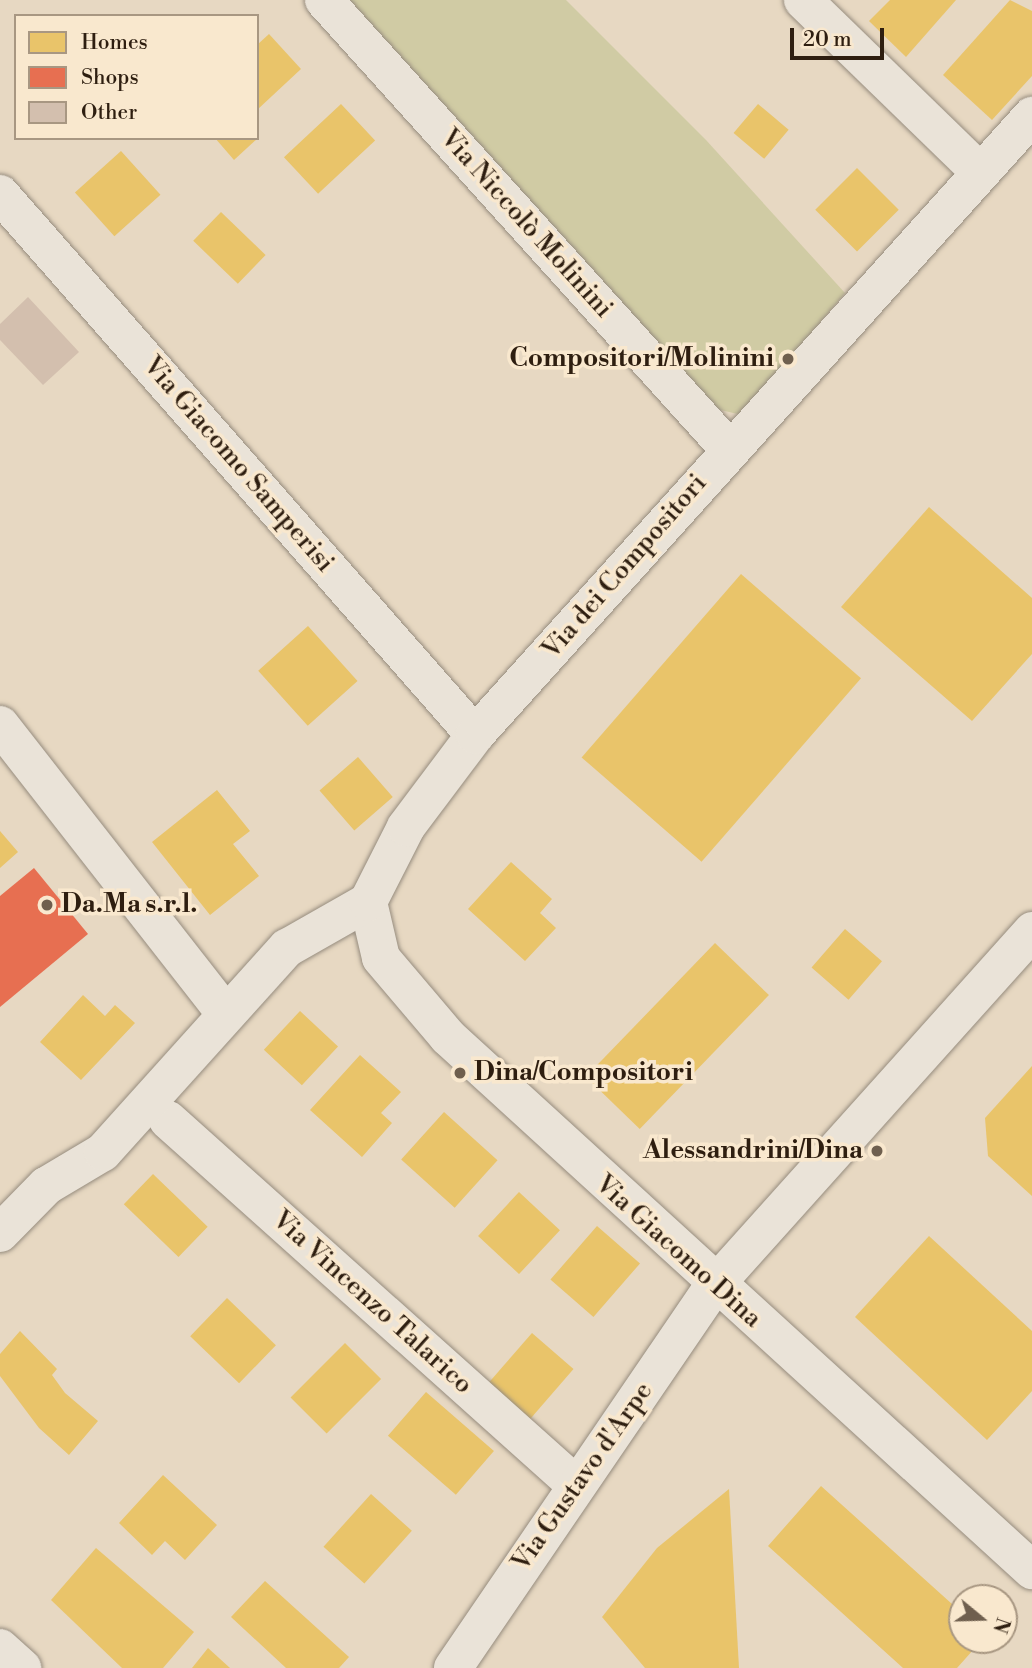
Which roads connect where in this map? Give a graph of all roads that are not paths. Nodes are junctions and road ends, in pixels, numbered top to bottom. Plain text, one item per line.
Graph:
1 (324, 0) edge
2 (803, 0) edge
3 (1032, 116) edge
4 (980, 172) junction
5 (0, 194) edge
6 (729, 449) junction
7 (0, 725) edge
8 (475, 735) junction
9 (368, 902) junction
10 (1032, 930) edge
11 (224, 1012) junction
12 (168, 1120) dead end
13 (0, 1233) edge
14 (714, 1286) junction
15 (576, 1485) junction
16 (1032, 1570) edge
17 (0, 1648) edge
18 (22, 1668) edge
19 (453, 1668) edge

1 - 6 street, Via Niccolò Molinini
2 - 4 street
3 - 4 street, Via dei Compositori
4 - 6 street, Via dei Compositori
5 - 8 street, Via Giacomo Samperisi
6 - 8 street, Via dei Compositori
7 - 11 street
8 - 9 street, Via dei Compositori
9 - 11 street
9 - 14 street, Via Giacomo Dina
10 - 14 street, Via Gustavo d'Arpe
11 - 13 street
12 - 15 street, Via Vincenzo Talarico
14 - 15 street, Via Gustavo d'Arpe
14 - 16 street, Via Giacomo Dina
15 - 19 street, Via Gustavo d'Arpe
17 - 18 street

